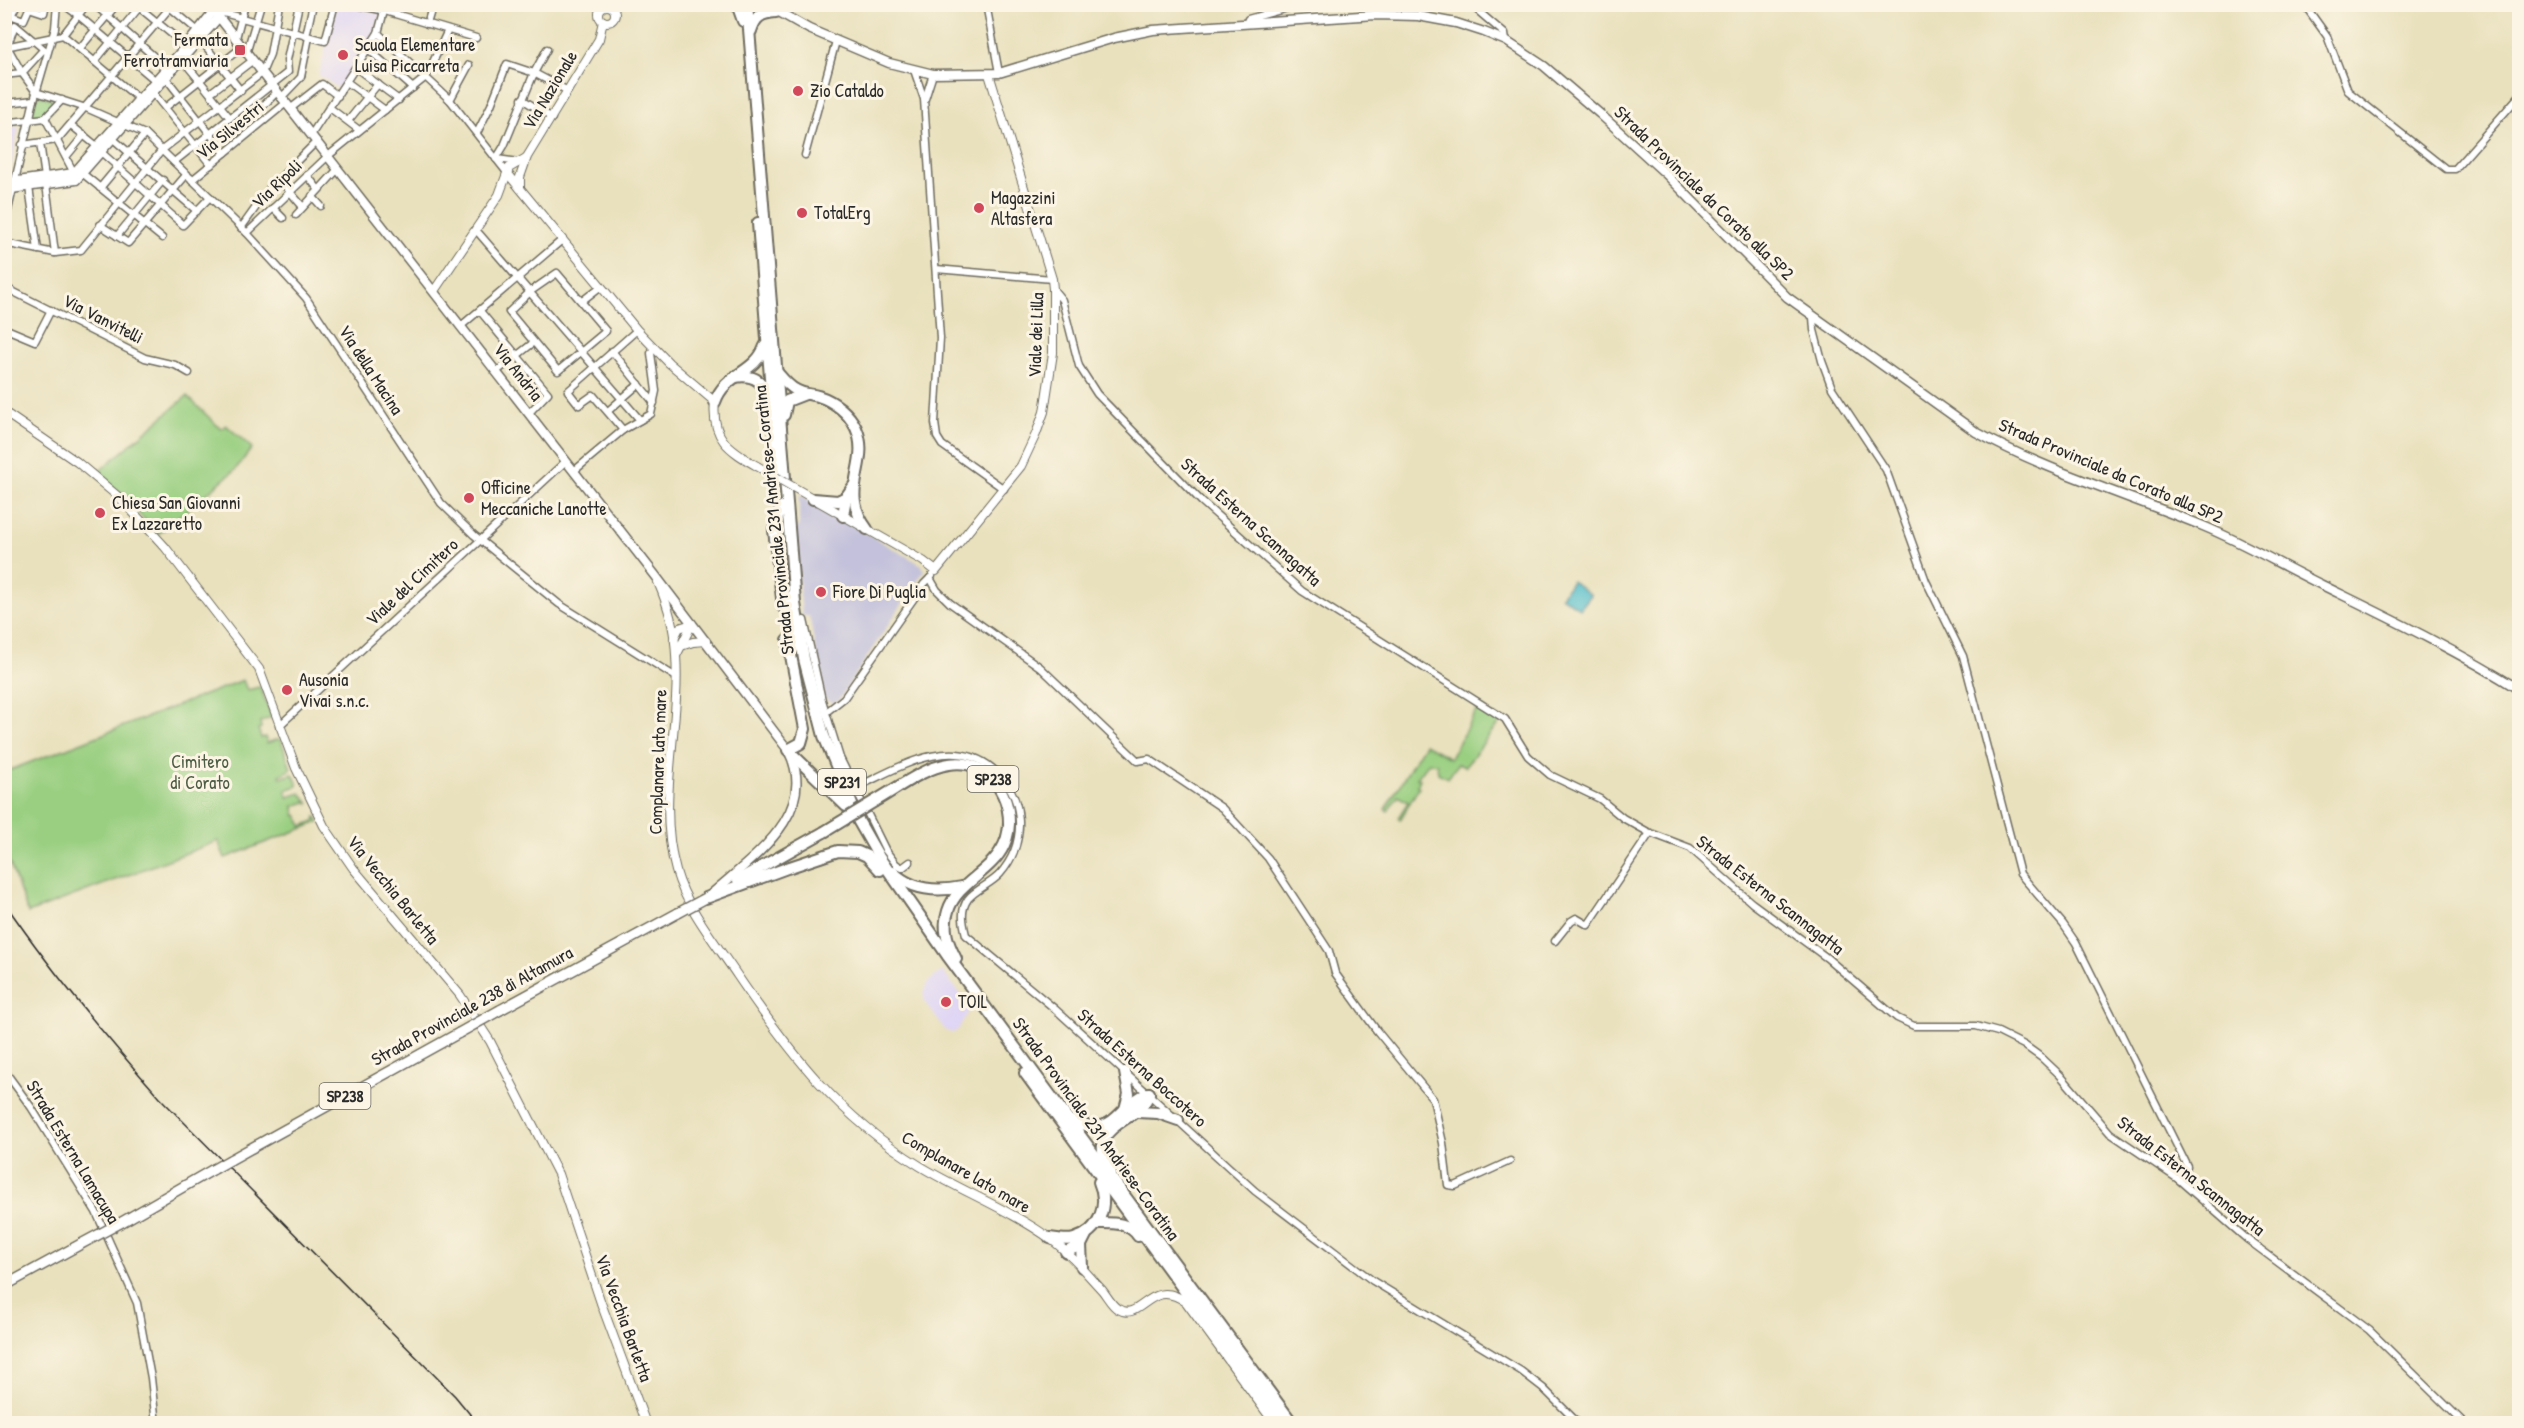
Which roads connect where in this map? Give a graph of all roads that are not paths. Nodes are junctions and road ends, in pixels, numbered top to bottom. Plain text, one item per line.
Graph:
1 (17, 4) edge
2 (46, 4) edge
3 (57, 4) edge
4 (63, 4) edge
5 (87, 4) edge
6 (94, 4) edge
7 (117, 4) edge
8 (245, 4) edge
9 (261, 4) edge
10 (279, 4) edge
11 (299, 4) edge
12 (313, 4) edge
13 (335, 4) edge
14 (353, 4) edge
15 (424, 4) edge
16 (622, 4) edge
17 (737, 4) edge
18 (742, 4) edge
19 (747, 4) edge
20 (758, 4) edge
21 (765, 4) edge
22 (986, 4) edge
23 (1302, 4) edge
24 (1470, 4) edge
25 (2304, 4) edge
26 (591, 5) edge
27 (30, 6) edge
28 (139, 6) edge
29 (170, 6) edge
30 (432, 6) edge
31 (386, 8) edge
32 (217, 9) edge
33 (606, 11) edge
34 (776, 12) junction
35 (8, 15) edge
36 (78, 15) junction
37 (107, 15) junction
38 (614, 17) junction
39 (757, 17) junction
40 (242, 19) junction
41 (743, 21) junction
42 (256, 22) junction
43 (158, 23) junction
44 (427, 24) junction
45 (1246, 24) junction
46 (274, 27) junction
47 (95, 29) junction
48 (123, 29) junction
49 (448, 30) junction
50 (293, 32) junction
51 (378, 33) junction
52 (63, 35) junction
53 (199, 35) junction
54 (307, 36) junction
55 (750, 37) junction
56 (236, 38) junction
57 (476, 38) dead end
58 (51, 39) junction
59 (598, 39) junction
60 (836, 41) junction
61 (1506, 41) junction
62 (34, 42) junction
63 (111, 43) junction
64 (140, 44) junction
65 (6, 45) edge
66 (186, 46) junction
67 (80, 48) junction
68 (368, 48) junction
69 (547, 49) dead end
70 (44, 50) junction
71 (247, 54) junction
72 (128, 57) junction
73 (182, 59) junction
74 (95, 62) junction
75 (220, 63) junction
76 (469, 65) dead end
77 (167, 68) junction
78 (356, 68) junction
79 (914, 70) junction
80 (288, 72) junction
81 (262, 73) junction
82 (534, 73) junction
83 (999, 73) junction
84 (22, 74) junction
85 (933, 74) junction
86 (989, 74) junction
87 (4, 75) edge
88 (113, 75) junction
89 (426, 76) junction
90 (230, 77) junction
91 (166, 78) junction
92 (199, 80) junction
93 (156, 81) junction
94 (347, 82) junction
95 (298, 83) junction
96 (378, 84) junction
97 (413, 88) junction
98 (241, 91) junction
99 (568, 91) junction
100 (36, 92) junction
101 (153, 93) junction
102 (210, 93) junction
103 (2520, 95) edge
104 (180, 96) junction
105 (338, 96) junction
106 (368, 97) junction
107 (281, 98) junction
108 (62, 99) junction
109 (139, 99) junction
110 (522, 99) junction
111 (924, 99) junction
112 (34, 100) junction
113 (399, 100) junction
114 (450, 100) junction
115 (220, 106) junction
116 (166, 107) junction
117 (86, 108) junction
118 (330, 108) junction
119 (385, 110) junction
120 (45, 118) junction
121 (552, 118) junction
122 (199, 120) junction
123 (228, 120) junction
124 (29, 121) junction
125 (348, 121) junction
126 (5, 123) edge
127 (122, 123) junction
128 (71, 125) junction
129 (359, 130) junction
130 (185, 131) junction
131 (477, 133) junction
132 (145, 134) junction
133 (235, 134) junction
134 (84, 135) junction
135 (210, 135) junction
136 (112, 138) junction
137 (314, 139) junction
138 (57, 140) junction
139 (241, 141) junction
140 (40, 143) junction
141 (22, 145) junction
142 (195, 145) junction
143 (99, 149) junction
144 (162, 150) junction
145 (130, 152) junction
146 (225, 153) junction
147 (805, 155) dead end
148 (328, 156) junction
149 (66, 157) junction
150 (496, 159) junction
151 (174, 162) junction
152 (211, 165) junction
153 (520, 165) junction
154 (147, 166) junction
155 (117, 167) junction
156 (338, 169) junction
157 (78, 175) junction
158 (307, 175) junction
159 (509, 175) junction
160 (190, 177) junction
161 (279, 179) junction
162 (163, 180) junction
163 (46, 181) junction
164 (135, 182) junction
165 (9, 186) edge
166 (29, 187) junction
167 (100, 188) junction
168 (318, 189) junction
169 (521, 189) junction
170 (174, 190) junction
171 (290, 192) junction
172 (150, 196) junction
173 (312, 196) junction
174 (210, 197) junction
175 (118, 202) junction
176 (161, 205) junction
177 (321, 206) dead end
178 (303, 207) junction
179 (273, 208) junction
180 (197, 211) junction
181 (134, 215) junction
182 (296, 215) dead end
183 (283, 218) dead end
184 (145, 223) junction
185 (100, 225) junction
186 (4, 227) edge
187 (241, 228) junction
188 (476, 230) junction
189 (247, 234) junction
190 (117, 236) junction
191 (162, 238) dead end
192 (562, 240) junction
193 (4, 243) edge
194 (38, 250) junction
195 (56, 253) junction
196 (936, 269) junction
197 (518, 277) junction
198 (1052, 279) junction
199 (600, 287) junction
200 (4, 288) edge
201 (1053, 289) junction
202 (434, 291) junction
203 (531, 291) junction
204 (582, 302) junction
205 (51, 310) junction
206 (480, 310) junction
207 (1813, 317) junction
208 (461, 326) junction
209 (4, 328) edge
210 (636, 330) junction
211 (766, 342) junction
212 (533, 343) junction
213 (654, 348) junction
214 (582, 351) junction
215 (612, 351) junction
216 (517, 356) junction
217 (594, 366) junction
218 (776, 370) junction
219 (496, 372) junction
220 (189, 373) dead end
221 (735, 377) junction
222 (639, 384) junction
223 (805, 394) junction
224 (622, 399) junction
225 (716, 402) junction
226 (654, 403) junction
227 (608, 411) junction
228 (4, 412) edge
229 (529, 413) junction
230 (640, 420) junction
231 (623, 430) junction
232 (777, 433) junction
233 (565, 459) junction
234 (574, 471) junction
235 (1004, 489) junction
236 (813, 499) junction
237 (850, 501) junction
238 (781, 507) junction
239 (843, 516) junction
240 (867, 530) junction
241 (478, 539) junction
242 (936, 571) junction
243 (655, 575) junction
244 (930, 578) junction
245 (804, 620) dead end
246 (692, 624) junction
247 (674, 638) junction
248 (705, 641) junction
249 (681, 646) junction
250 (676, 656) junction
251 (676, 676) junction
252 (2520, 690) edge
253 (825, 713) junction
254 (279, 724) junction
255 (788, 750) junction
256 (855, 788) junction
257 (846, 806) junction
258 (862, 828) junction
259 (1650, 833) junction
260 (910, 862) dead end
261 (892, 885) junction
262 (962, 887) junction
263 (706, 898) junction
264 (1555, 941) dead end
265 (999, 1025) junction
266 (4, 1070) edge
267 (1125, 1072) junction
268 (1149, 1093) junction
269 (1124, 1112) junction
270 (1137, 1112) junction
271 (1178, 1120) junction
272 (1065, 1123) junction
273 (1510, 1161) dead end
274 (2178, 1179) junction
275 (1125, 1197) junction
276 (1098, 1223) junction
277 (1050, 1239) junction
278 (1077, 1242) junction
279 (1066, 1252) junction
280 (1163, 1263) junction
281 (1082, 1267) junction
282 (4, 1286) edge
283 (156, 1424) edge
284 (646, 1424) edge
285 (1275, 1424) edge
286 (1282, 1424) edge
287 (1293, 1424) edge
288 (1579, 1424) edge
289 (2465, 1424) edge

1 - 35 street
2 - 27 street
3 - 58 street
4 - 36 street
5 - 36 street
6 - 37 street
7 - 37 street
8 - 40 street
9 - 42 street
10 - 46 street
11 - 50 street
12 - 54 street
13 - 54 street
14 - 31 street
15 - 30 street
16 - 38 street, Via Nazionale
17 - 41 highway
18 - 41 highway, Strada Provinciale 231 Andriese-Coratina / SP231
19 - 55 highway, Strada Provinciale 231 Andriese-Coratina / SP231
20 - 39 highway
21 - 34 main road, Strada Provinciale da Corato alla SP2
22 - 83 street
23 - 45 street
24 - 61 street
25 - 103 street
26 - 33 street
27 - 35 street
28 - 43 street
28 - 48 street
29 - 43 street
29 - 53 street
30 - 44 street
31 - 44 street
31 - 51 street
32 - 40 street
32 - 53 main road
32 - 56 main road, Via Andria
33 - 38 street
33 - 38 street
33 - 59 street, Via Nazionale
34 - 39 highway
34 - 60 main road, Strada Provinciale da Corato alla SP2
36 - 47 street
36 - 52 street
37 - 47 street
37 - 48 street
38 - 59 street, Via Nazionale
39 - 55 highway
40 - 42 street
40 - 56 street
41 - 211 highway, Strada Provinciale 231 Andriese-Coratina / SP231
42 - 46 street
42 - 71 street
43 - 64 street
43 - 66 street
44 - 49 street
45 - 61 main road, Strada Provinciale da Corato alla SP2
45 - 83 main road, Strada Provinciale da Corato alla SP2
46 - 50 street
46 - 81 street
47 - 63 street
47 - 67 street
48 - 63 street
48 - 64 street
49 - 57 street
49 - 89 street
50 - 54 street
50 - 80 street
51 - 68 street
51 - 89 street
52 - 58 street
52 - 67 street
53 - 66 main road
53 - 73 main road
53 - 75 street
54 - 95 street
55 - 218 highway, Strada Provinciale 231 Andriese-Coratina / SP231
56 - 71 main road, Via Andria
58 - 62 street
58 - 70 street
59 - 99 street, Via Nazionale
60 - 79 main road, Strada Provinciale da Corato alla SP2
60 - 147 street
61 - 207 main road, Strada Provinciale da Corato alla SP2
62 - 65 street
62 - 65 street
62 - 70 street
63 - 72 street
63 - 74 street
64 - 72 street
64 - 77 street
65 - 84 street
66 - 77 main road
67 - 74 street
68 - 78 street
68 - 97 street
69 - 82 street
70 - 84 street
70 - 100 street
71 - 75 street
71 - 81 main road, Via Andria
71 - 90 street
72 - 88 street
72 - 93 street
73 - 91 main road
73 - 92 street
74 - 88 street
75 - 90 street
75 - 92 street
76 - 114 street
77 - 93 main road
78 - 94 street
78 - 96 street
79 - 85 main road, Strada Provinciale da Corato alla SP2
79 - 111 street
80 - 95 street
80 - 107 street
81 - 98 street
81 - 107 main road, Via Andria
82 - 99 street
82 - 110 street
82 - 131 street
83 - 86 main road, Strada Provinciale da Corato alla SP2
84 - 87 street
84 - 100 street
85 - 86 main road, Strada Provinciale da Corato alla SP2
85 - 111 street
86 - 198 street
88 - 109 street
88 - 117 street
89 - 97 street, Via Ripoli
89 - 114 street
90 - 98 street
90 - 102 street
91 - 101 main road
91 - 104 street
92 - 102 street
92 - 104 street
93 - 109 main road
94 - 105 street
94 - 106 street
95 - 107 street
96 - 106 street
96 - 113 street
97 - 113 street, Via Ripoli
98 - 115 street
99 - 121 street, Via Nazionale
100 - 108 street, Via della Macina
100 - 112 street
101 - 116 street
101 - 127 main road
102 - 115 street
104 - 116 street
104 - 122 street
105 - 107 street
105 - 118 street
106 - 119 street
106 - 125 street
107 - 123 street
107 - 133 street
107 - 137 main road, Via Andria
107 - 139 street, Via Silvestri
108 - 117 street, Via della Macina
108 - 120 street
109 - 127 main road
110 - 121 street
110 - 150 street
111 - 196 street
112 - 124 street
112 - 126 street
113 - 119 street, Via Ripoli
114 - 131 street
115 - 122 street
115 - 123 street
116 - 130 street
117 - 127 street, Via della Macina
117 - 128 street
118 - 125 street
118 - 137 street
119 - 129 street, Via Ripoli
120 - 124 street
120 - 138 street
121 - 153 street, Via Nazionale
122 - 130 street
122 - 135 street
123 - 133 street
123 - 135 street
124 - 126 street
124 - 141 street
125 - 129 street
127 - 132 street, Via della Macina
127 - 136 main road
127 - 143 main road
128 - 134 street
128 - 138 street
129 - 148 street, Via Ripoli
130 - 142 street
130 - 144 street
131 - 150 street
132 - 144 street, Via della Macina
132 - 145 street
133 - 139 street
134 - 143 street
134 - 149 street
135 - 142 street
135 - 146 street
136 - 143 main road
136 - 145 street
137 - 148 main road, Via Andria
137 - 161 street
138 - 140 street
138 - 149 street
139 - 146 street, Via Silvestri
140 - 141 street
140 - 163 street
141 - 165 street
142 - 151 street
142 - 152 street
143 - 155 street
143 - 157 main road
144 - 151 street, Via della Macina
144 - 154 street
145 - 154 street
145 - 155 street
146 - 152 street, Via Silvestri
148 - 156 main road, Via Andria
148 - 158 street, Via Ripoli
149 - 157 street
150 - 153 street
150 - 159 street
151 - 160 street, Via della Macina
152 - 160 street, Via Silvestri
153 - 159 street, Via Nazionale
153 - 169 street
154 - 162 street
154 - 164 street
155 - 164 street
155 - 167 street
156 - 168 street
156 - 202 main road, Via Andria
157 - 163 main road
157 - 167 street
158 - 168 street
158 - 171 street, Via Ripoli
159 - 169 street
159 - 188 street
160 - 170 street, Via Silvestri
160 - 174 street, Via della Macina
161 - 171 street
161 - 187 street
162 - 170 street
162 - 172 street
163 - 165 main road
163 - 166 main road
163 - 195 street
164 - 172 street
164 - 175 street
165 - 166 main road
165 - 186 street
166 - 194 street
167 - 175 street
168 - 173 street
169 - 192 street
170 - 176 street, Via Silvestri
170 - 180 street
171 - 178 street
171 - 179 street, Via Ripoli
172 - 176 street
172 - 181 street
173 - 177 street
173 - 178 street
174 - 180 street
174 - 187 street, Via della Macina
175 - 181 street
175 - 185 street
176 - 180 street
176 - 184 street, Via Silvestri
178 - 182 street
179 - 183 street
179 - 189 street, Via Ripoli
181 - 184 street
181 - 190 street
184 - 190 street, Via Silvestri
184 - 191 street
185 - 190 street
185 - 195 street
187 - 189 street, Via della Macina
188 - 197 street
188 - 202 street
189 - 241 street, Via della Macina
192 - 197 street
192 - 199 street
193 - 194 street
194 - 195 street
196 - 198 street
196 - 235 street
197 - 203 street
197 - 206 street
198 - 201 street, Viale dei Lilla
199 - 204 street
199 - 210 street
200 - 205 street, Via Vanvitelli
201 - 235 street, Viale dei Lilla
201 - 259 street, Strada Esterna Scannagatta
202 - 208 main road, Via Andria
203 - 204 street
203 - 212 street
203 - 214 street
204 - 214 street
205 - 209 street
205 - 220 street, Via Vanvitelli
206 - 208 street
206 - 216 street
207 - 252 main road, Strada Provinciale da Corato alla SP2
207 - 274 street
208 - 219 main road, Via Andria
210 - 213 street
210 - 215 street
211 - 221 highway
211 - 232 highway, Strada Provinciale 231 Andriese-Coratina / SP231
212 - 214 street
212 - 216 street
213 - 225 street
213 - 226 street
214 - 217 street
215 - 217 street
215 - 222 street
216 - 219 street
216 - 229 street
217 - 224 street
217 - 227 street
218 - 223 highway
218 - 232 highway, Strada Provinciale 231 Andriese-Coratina / SP231
219 - 229 main road, Via Andria
221 - 225 highway
221 - 232 highway
222 - 224 street
222 - 226 street
223 - 232 highway
223 - 237 highway
224 - 227 street
224 - 230 street
225 - 236 street, bridge
226 - 230 street
227 - 231 street
228 - 254 street, Via Vecchia Barletta
229 - 233 main road, Via Andria
230 - 231 street
231 - 234 street
232 - 238 highway, Strada Provinciale 231 Andriese-Coratina / SP231
232 - 258 highway, Strada Provinciale 231 Andriese-Coratina / SP231
233 - 234 main road, Via Andria
233 - 241 street, Viale del Cimitero
234 - 243 main road, Via Andria
235 - 242 street, Viale dei Lilla
236 - 237 highway
236 - 239 street
237 - 239 highway
237 - 240 highway
238 - 255 highway
238 - 257 highway, Strada Provinciale 231 Andriese-Coratina / SP231
239 - 240 street
240 - 242 street
241 - 251 street, Via della Macina
241 - 254 street, Viale del Cimitero
242 - 244 street
243 - 246 main road, Via Andria
243 - 247 street, Complanare lato mare
244 - 253 street
244 - 273 street
245 - 253 street
246 - 247 street
246 - 248 main road, Via Andria
246 - 249 street
247 - 250 street, Complanare lato mare
248 - 249 street
248 - 255 main road, Via Andria
249 - 250 street
250 - 251 street, Complanare lato mare
251 - 277 street, Complanare lato mare
253 - 256 street
254 - 284 street, Via Vecchia Barletta
255 - 257 highway
255 - 263 main road, Via Andria
256 - 260 street
256 - 267 street, Strada Esterna Boccotero
257 - 261 highway, Strada Provinciale 231 Andriese-Coratina / SP231
258 - 262 highway
258 - 265 highway, Strada Provinciale 231 Andriese-Coratina / SP231
259 - 264 street
259 - 274 street, Strada Esterna Scannagatta
261 - 263 highway
261 - 272 highway, Strada Provinciale 231 Andriese-Coratina / SP231
262 - 263 highway, SP238, bridge
262 - 265 highway
263 - 282 main road, Strada Provinciale 238 di Altamura / SP238, bridge
265 - 272 highway, Strada Provinciale 231 Andriese-Coratina / SP231
266 - 283 street, Strada Esterna Lamacupa
267 - 268 street, Strada Esterna Boccotero
267 - 269 highway
268 - 269 highway
268 - 270 highway
268 - 271 street, Strada Esterna Boccotero
269 - 272 highway
270 - 271 highway
270 - 275 highway
271 - 288 street, Strada Esterna Boccotero
272 - 275 highway, Strada Provinciale 231 Andriese-Coratina / SP231
272 - 276 highway
272 - 280 highway, Strada Provinciale 231 Andriese-Coratina / SP231
274 - 289 street, Strada Esterna Scannagatta
275 - 287 highway, Strada Provinciale 231 Andriese-Coratina / SP231
276 - 278 highway
276 - 280 highway
277 - 278 highway
277 - 279 street, Complanare lato mare
278 - 279 highway
278 - 281 highway
279 - 281 street, Complanare lato mare
280 - 286 highway, Strada Provinciale 231 Andriese-Coratina / SP231
281 - 285 street, Complanare lato mare

